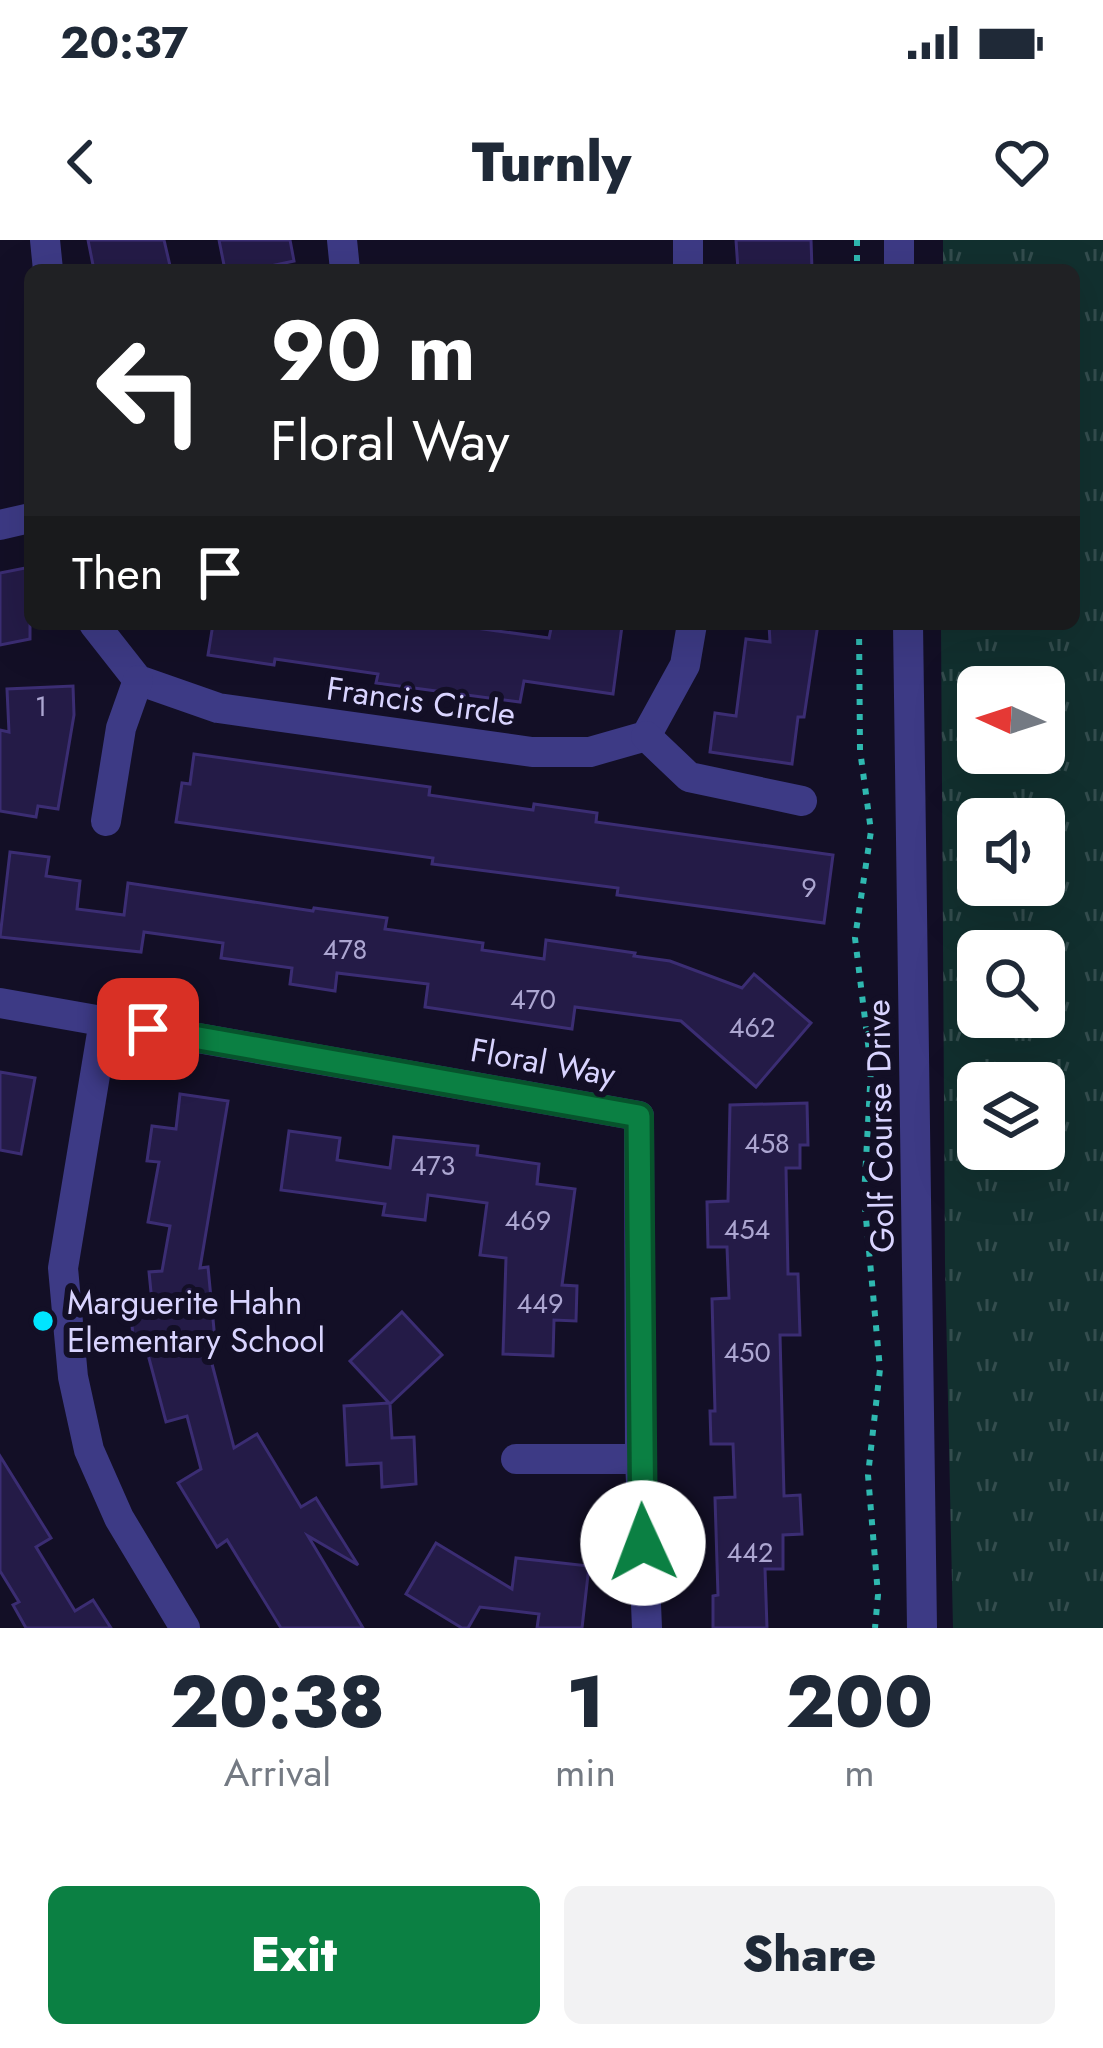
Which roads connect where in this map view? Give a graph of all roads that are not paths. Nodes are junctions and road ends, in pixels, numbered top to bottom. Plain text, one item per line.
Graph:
1 (99, 630) edge
2 (691, 630) edge
3 (908, 630) edge
4 (138, 680) junction
5 (646, 736) junction
6 (802, 801) dead end
7 (106, 821) dead end
8 (0, 1003) edge
9 (104, 1021) junction
10 (516, 1459) dead end
11 (640, 1459) junction
12 (185, 1628) edge
13 (646, 1628) edge
14 (922, 1628) edge

1 - 4 street
2 - 5 street
3 - 14 street, Golf Course Drive
4 - 5 street, Francis Circle
4 - 7 street
5 - 6 street
8 - 9 street, Floral Way
9 - 11 street, Floral Way
9 - 12 street
10 - 11 street
11 - 13 street, Floral Way

